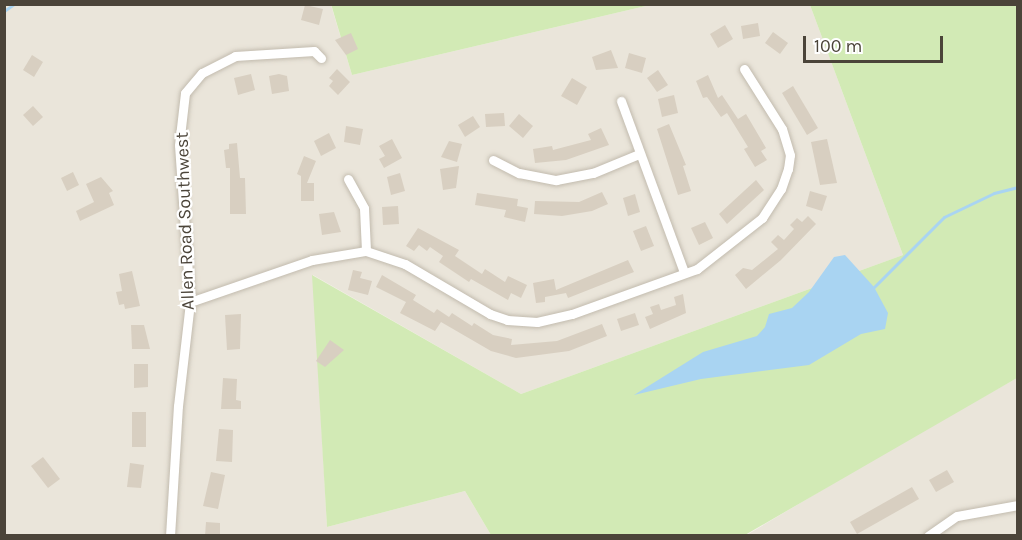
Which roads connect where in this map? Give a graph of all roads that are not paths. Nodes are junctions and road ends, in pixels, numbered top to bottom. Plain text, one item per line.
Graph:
1 (321, 58) dead end
2 (744, 69) dead end
3 (621, 101) dead end
4 (639, 154) junction
5 (493, 160) dead end
6 (348, 179) dead end
7 (366, 251) junction
8 (684, 272) junction
9 (190, 302) junction
10 (1017, 505) edge
11 (170, 536) edge
12 (928, 536) edge

1 - 9 street, Allen Road Southwest
2 - 8 street
3 - 4 street
4 - 5 street
4 - 8 street
6 - 7 street
7 - 8 street
7 - 9 street
9 - 11 street, Allen Road Southwest
10 - 12 street

